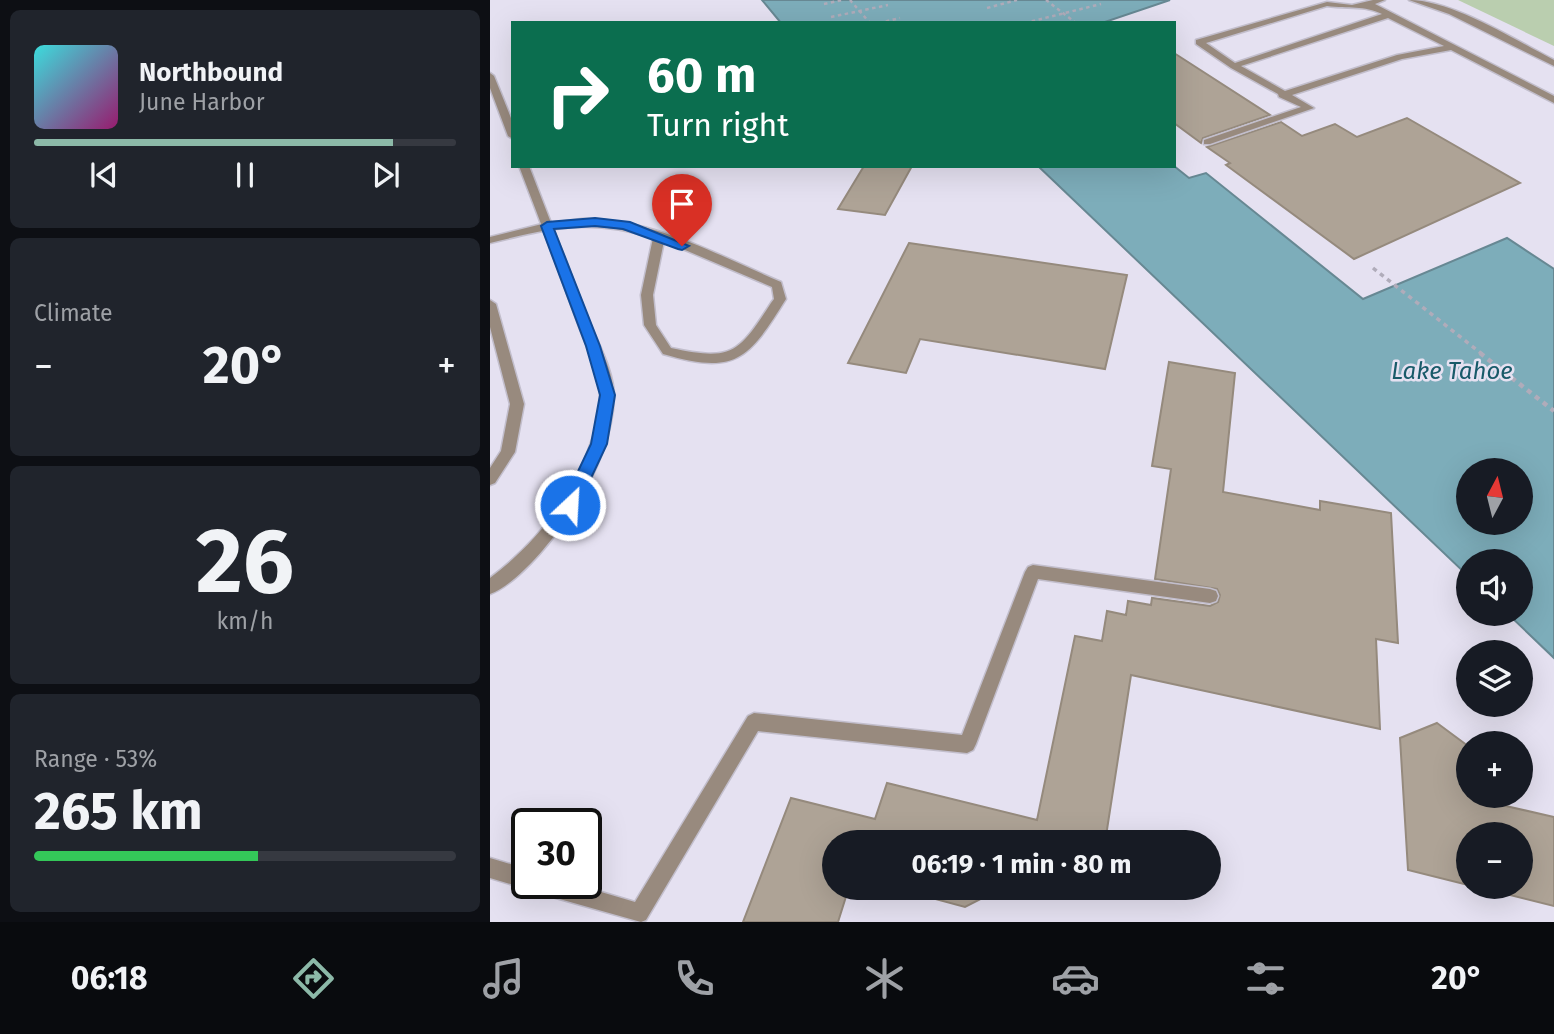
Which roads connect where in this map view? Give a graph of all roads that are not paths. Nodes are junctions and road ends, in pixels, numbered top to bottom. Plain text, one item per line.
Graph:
1 (1346, 0) edge
2 (1413, 0) edge
3 (1375, 1) edge
4 (1358, 6) junction
5 (1391, 15) junction
6 (1454, 47) junction
7 (1554, 63) edge
8 (1234, 66) junction
9 (490, 76) edge
10 (1282, 95) junction
11 (1554, 100) edge
12 (511, 131) edge
13 (1207, 142) dead end
14 (525, 168) edge
15 (547, 226) junction
16 (659, 237) junction
17 (490, 240) edge
18 (490, 304) edge
19 (490, 479) edge
20 (490, 587) edge
21 (1210, 596) dead end
22 (490, 868) edge
23 (511, 874) edge
24 (592, 899) edge

1 - 4 street
2 - 7 street
3 - 4 street
3 - 5 street
4 - 8 street
5 - 6 street
5 - 8 street
6 - 10 street
6 - 11 street
8 - 10 street
9 - 12 street
10 - 13 street
14 - 15 street
15 - 16 street
15 - 17 street
15 - 20 street
16 - 16 street
18 - 19 street
21 - 24 street
22 - 23 street

